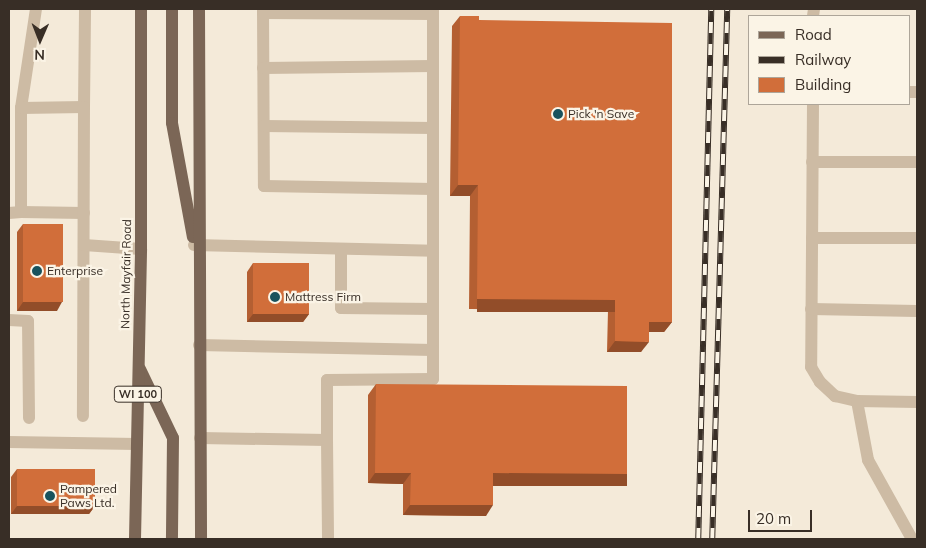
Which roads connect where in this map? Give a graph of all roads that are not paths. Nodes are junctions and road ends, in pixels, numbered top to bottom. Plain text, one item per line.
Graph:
1 (36, 9) edge
2 (85, 9) edge
3 (141, 9) edge
4 (172, 9) edge
5 (199, 9) edge
6 (263, 11) edge
7 (433, 11) edge
8 (433, 66) junction
9 (263, 68) junction
10 (813, 105) edge
11 (84, 107) junction
12 (21, 108) junction
13 (264, 126) junction
14 (433, 128) junction
15 (812, 162) junction
16 (917, 162) edge
17 (433, 189) junction
18 (15, 213) edge
19 (84, 213) junction
20 (812, 238) junction
21 (917, 238) edge
22 (84, 245) junction
23 (196, 245) junction
24 (141, 249) junction
25 (341, 249) junction
26 (433, 251) junction
27 (433, 309) junction
28 (811, 309) junction
29 (917, 311) edge
30 (9, 320) edge
31 (199, 346) junction
32 (433, 350) junction
33 (139, 366) junction
34 (857, 401) junction
35 (917, 402) edge
36 (83, 416) dead end
37 (29, 418) dead end
38 (200, 438) junction
39 (327, 440) junction
40 (9, 442) edge
41 (137, 444) junction
42 (135, 539) edge
43 (172, 539) edge
44 (201, 539) edge
45 (328, 539) edge
46 (912, 539) edge

1 - 12 lane
2 - 11 lane
3 - 24 main road, North Mayfair Road / WI 100
4 - 23 main road
5 - 23 main road
6 - 7 lane
6 - 9 lane
7 - 8 lane
8 - 9 lane
8 - 14 lane
9 - 13 lane
10 - 15 lane
11 - 12 lane
11 - 19 lane
12 - 18 lane
13 - 14 lane
13 - 17 lane
14 - 17 lane
15 - 16 lane
15 - 20 lane
17 - 26 lane
18 - 19 lane
19 - 22 lane
20 - 21 lane
20 - 28 lane
22 - 24 lane
22 - 36 lane
23 - 25 lane
23 - 31 main road
24 - 33 main road, North Mayfair Road / WI 100
25 - 26 lane
25 - 27 lane
26 - 27 lane
27 - 32 lane
28 - 29 lane
28 - 34 lane
30 - 37 lane
31 - 32 lane
31 - 38 main road
32 - 39 lane
33 - 41 main road, North Mayfair Road / WI 100
33 - 43 main road
34 - 35 lane
34 - 46 lane
38 - 39 lane
38 - 44 main road
39 - 45 lane
40 - 41 lane
41 - 42 main road, North Mayfair Road / WI 100

